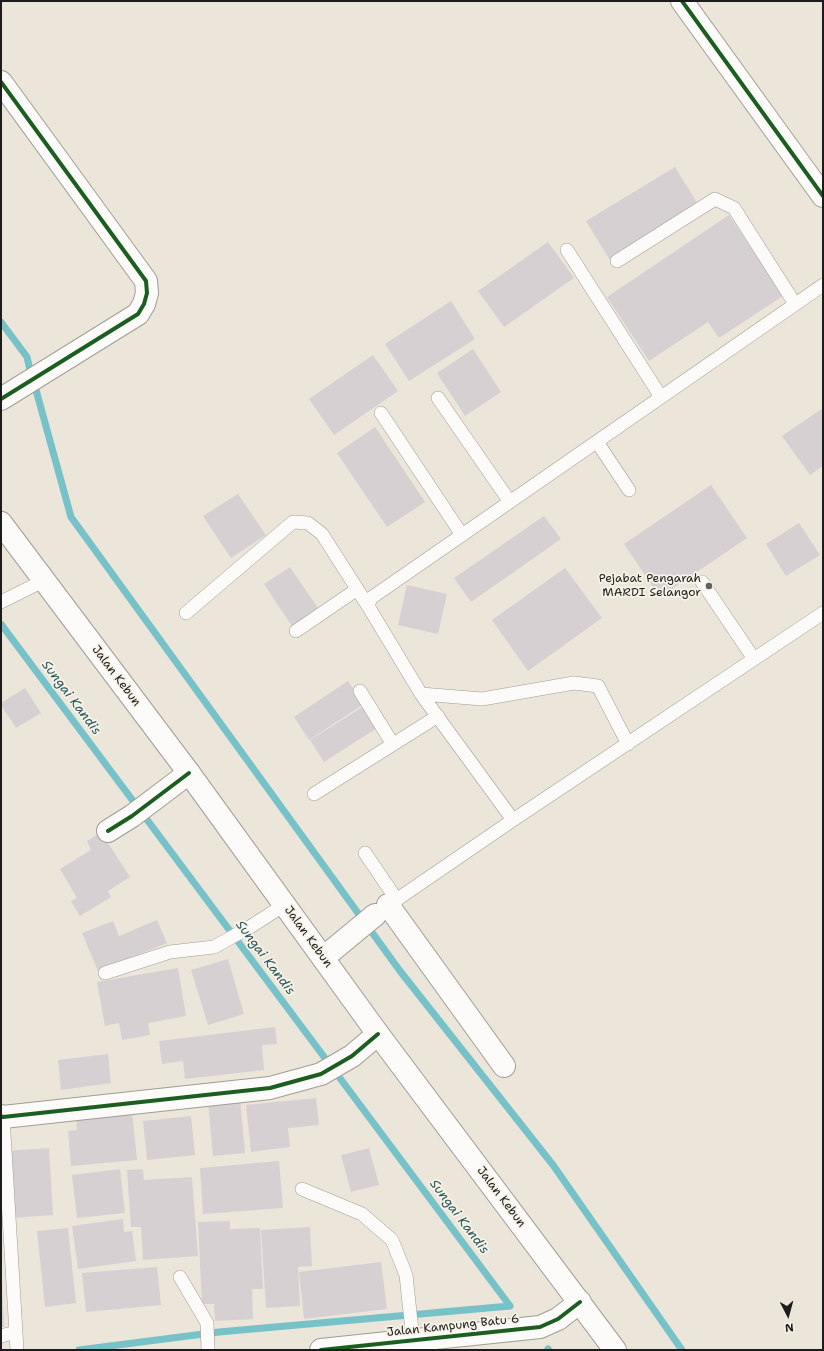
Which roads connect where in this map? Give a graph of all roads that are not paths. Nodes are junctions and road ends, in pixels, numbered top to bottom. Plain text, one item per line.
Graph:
1 (682, 1) edge
2 (1, 82) edge
3 (823, 196) edge
4 (567, 250) dead end
5 (617, 261) dead end
6 (823, 285) edge
7 (795, 304) junction
8 (661, 397) junction
9 (438, 398) dead end
10 (1, 399) edge
11 (381, 413) dead end
12 (597, 442) junction
13 (629, 490) dead end
14 (510, 502) junction
15 (1, 523) edge
16 (462, 536) junction
17 (45, 580) junction
18 (702, 582) dead end
19 (356, 590) junction
20 (1, 602) edge
21 (368, 606) junction
22 (186, 613) dead end
23 (823, 613) edge
24 (296, 631) dead end
25 (754, 659) junction
26 (360, 691) dead end
27 (421, 694) junction
28 (438, 716) junction
29 (392, 743) junction
30 (628, 744) junction
31 (189, 773) junction
32 (314, 794) dead end
33 (513, 820) junction
34 (108, 831) dead end
35 (365, 853) dead end
36 (284, 905) junction
37 (387, 907) junction
38 (323, 958) junction
39 (106, 973) dead end
40 (378, 1034) junction
41 (504, 1066) dead end
42 (2, 1117) edge
43 (302, 1189) dead end
44 (180, 1277) dead end
45 (580, 1302) junction
46 (16, 1332) junction
47 (1, 1336) edge
48 (407, 1340) edge
49 (17, 1348) edge
50 (356, 1348) edge
51 (208, 1349) edge
52 (321, 1350) edge
53 (615, 1350) edge

1 - 3 street
2 - 10 street
4 - 8 lane
5 - 7 lane
6 - 7 lane
7 - 8 lane
8 - 12 lane
9 - 14 lane
11 - 16 lane
12 - 13 lane
12 - 14 lane
14 - 16 lane
15 - 17 street, Jalan Kebun
16 - 21 lane
17 - 20 lane
17 - 31 street, Jalan Kebun
18 - 25 lane
19 - 21 lane
19 - 22 lane
19 - 24 lane
21 - 27 lane
23 - 25 lane
25 - 30 lane
26 - 29 lane
27 - 28 lane
27 - 30 lane
28 - 29 lane
28 - 33 lane
29 - 32 lane
30 - 33 lane
31 - 34 street
31 - 36 street, Jalan Kebun
33 - 37 lane
35 - 37 lane
36 - 38 street, Jalan Kebun
36 - 39 lane
37 - 38 street
37 - 41 street
38 - 40 street, Jalan Kebun
40 - 42 street
40 - 45 street, Jalan Kebun
42 - 46 lane
43 - 48 lane
44 - 51 lane
45 - 48 street, Jalan Kampung Batu 6
45 - 53 street, Jalan Kebun
46 - 47 lane
46 - 49 lane
48 - 50 street, Jalan Kampung Batu 6
50 - 52 street, Jalan Kampung Batu 6

